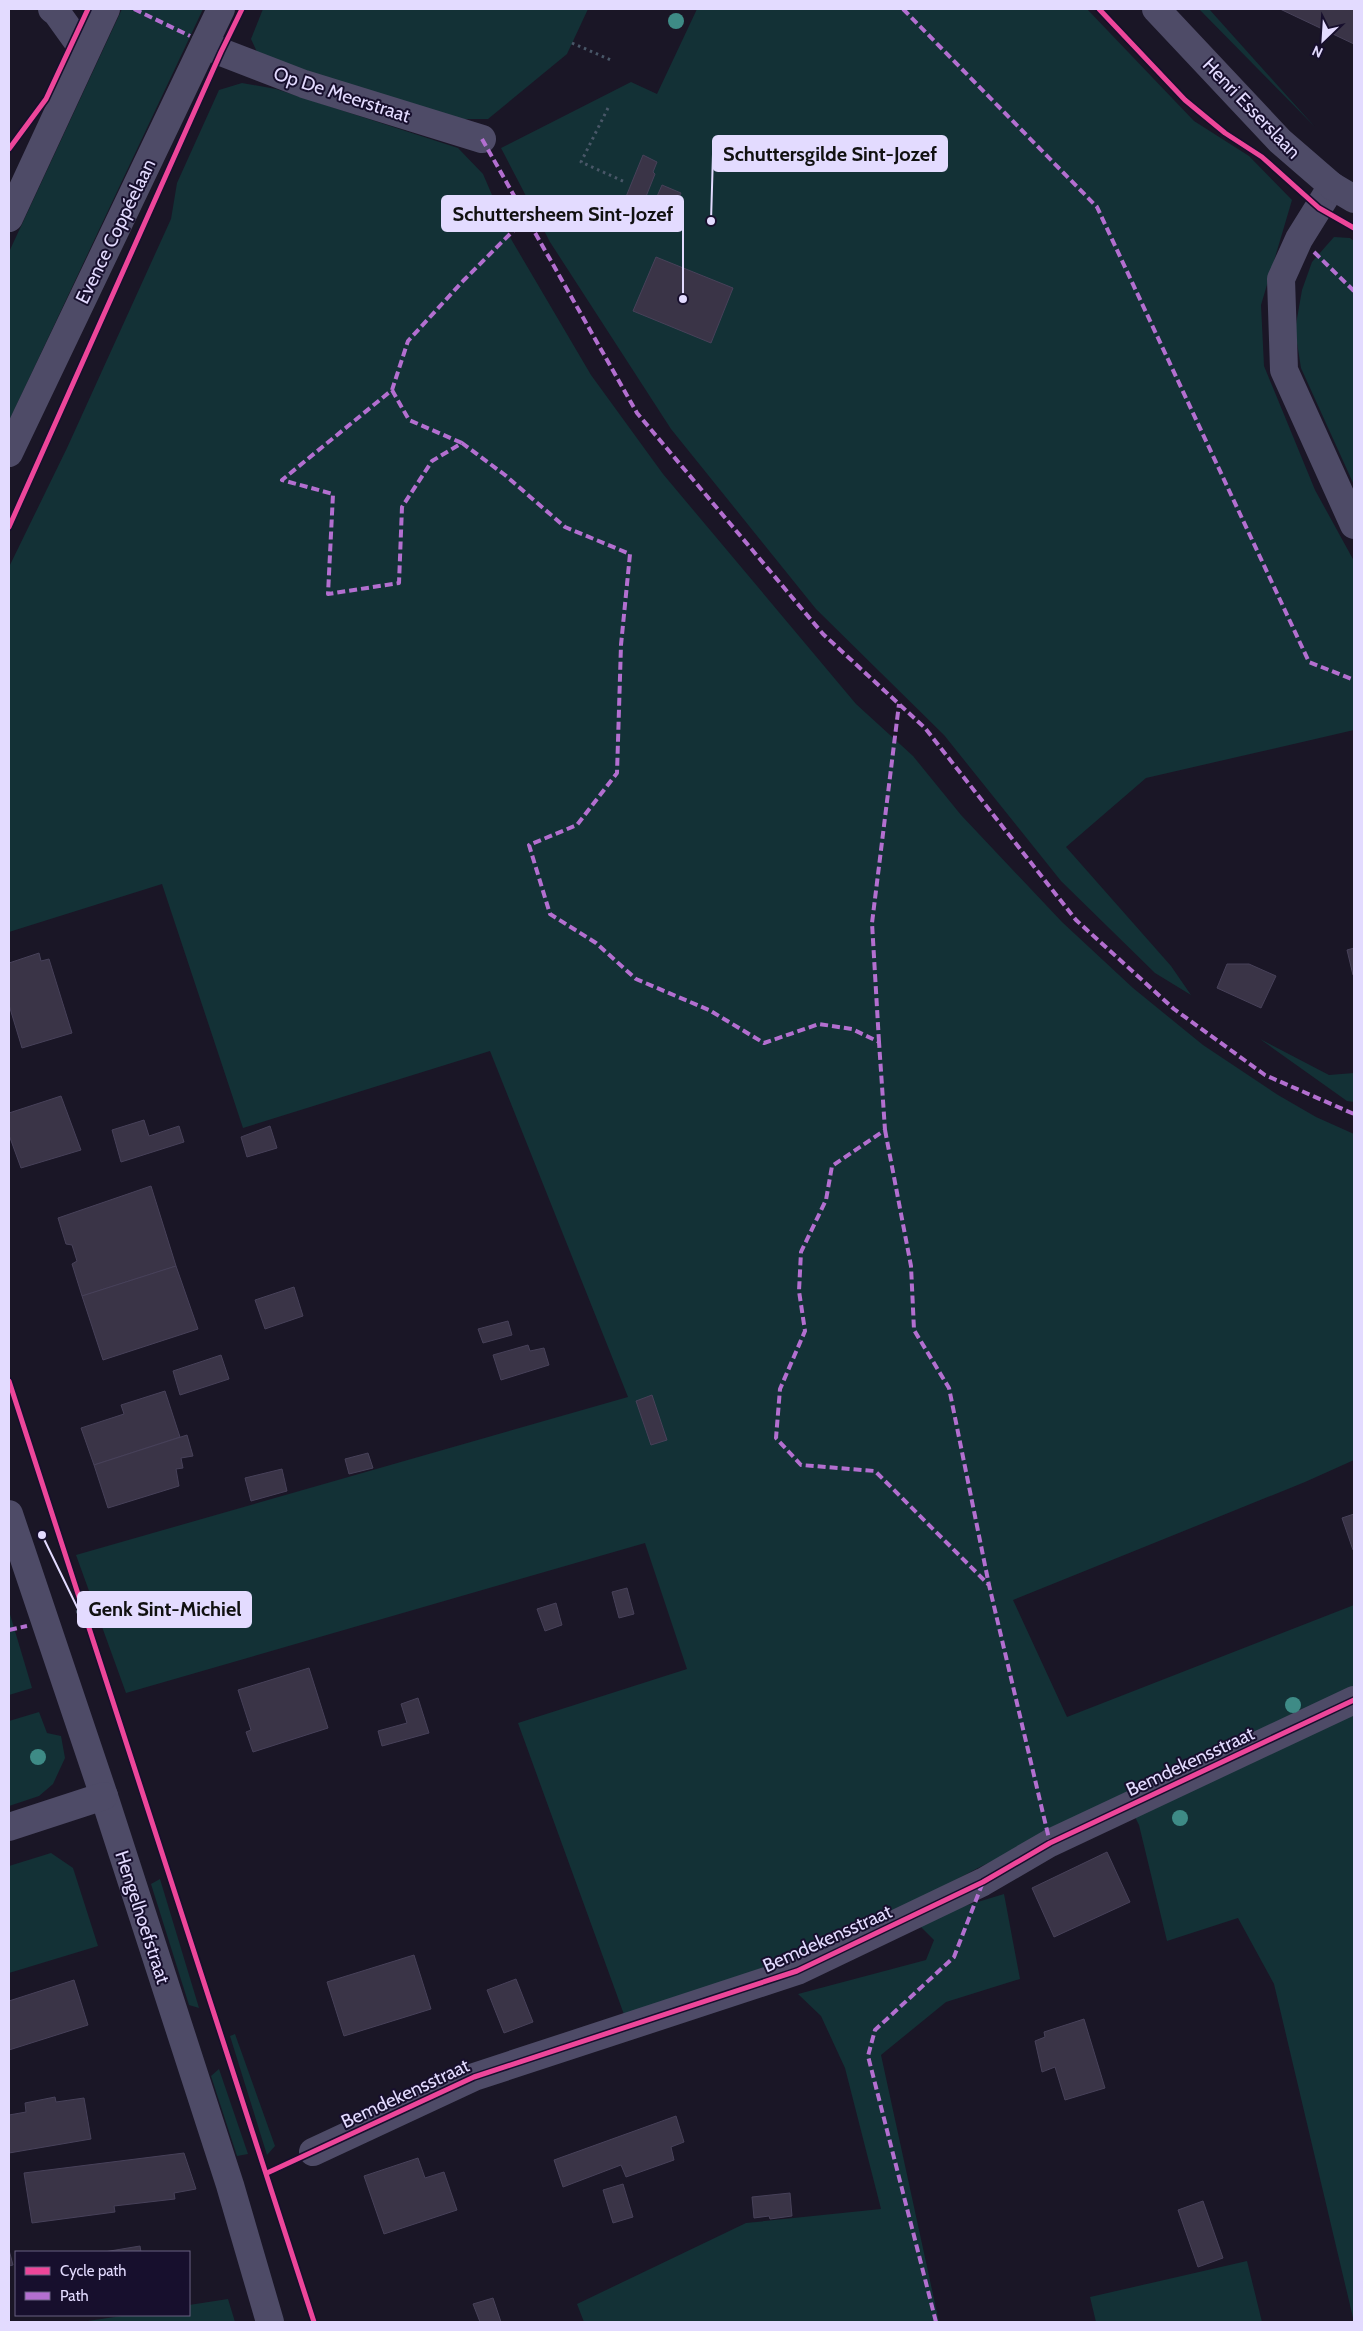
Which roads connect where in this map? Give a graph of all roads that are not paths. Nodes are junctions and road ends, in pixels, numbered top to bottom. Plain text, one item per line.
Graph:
1 (52, 9) edge
2 (106, 9) edge
3 (221, 9) edge
4 (1156, 9) edge
5 (205, 42) junction
6 (85, 52) junction
7 (482, 139) dead end
8 (1343, 192) edge
9 (9, 218) edge
10 (9, 453) edge
11 (1354, 525) edge
12 (9, 1514) edge
13 (1354, 1700) edge
14 (104, 1796) junction
15 (9, 1827) edge
16 (313, 2152) dead end
17 (270, 2322) edge

1 - 6 street
2 - 6 street
3 - 5 street, Evence Coppéelaan
4 - 8 street, Henri Esserslaan
5 - 7 street, Op De Meerstraat
5 - 10 street, Evence Coppéelaan
6 - 9 street
8 - 11 street
12 - 14 street, Hengelhoefstraat
13 - 16 street, Bemdekensstraat
14 - 15 street
14 - 17 street, Hengelhoefstraat

